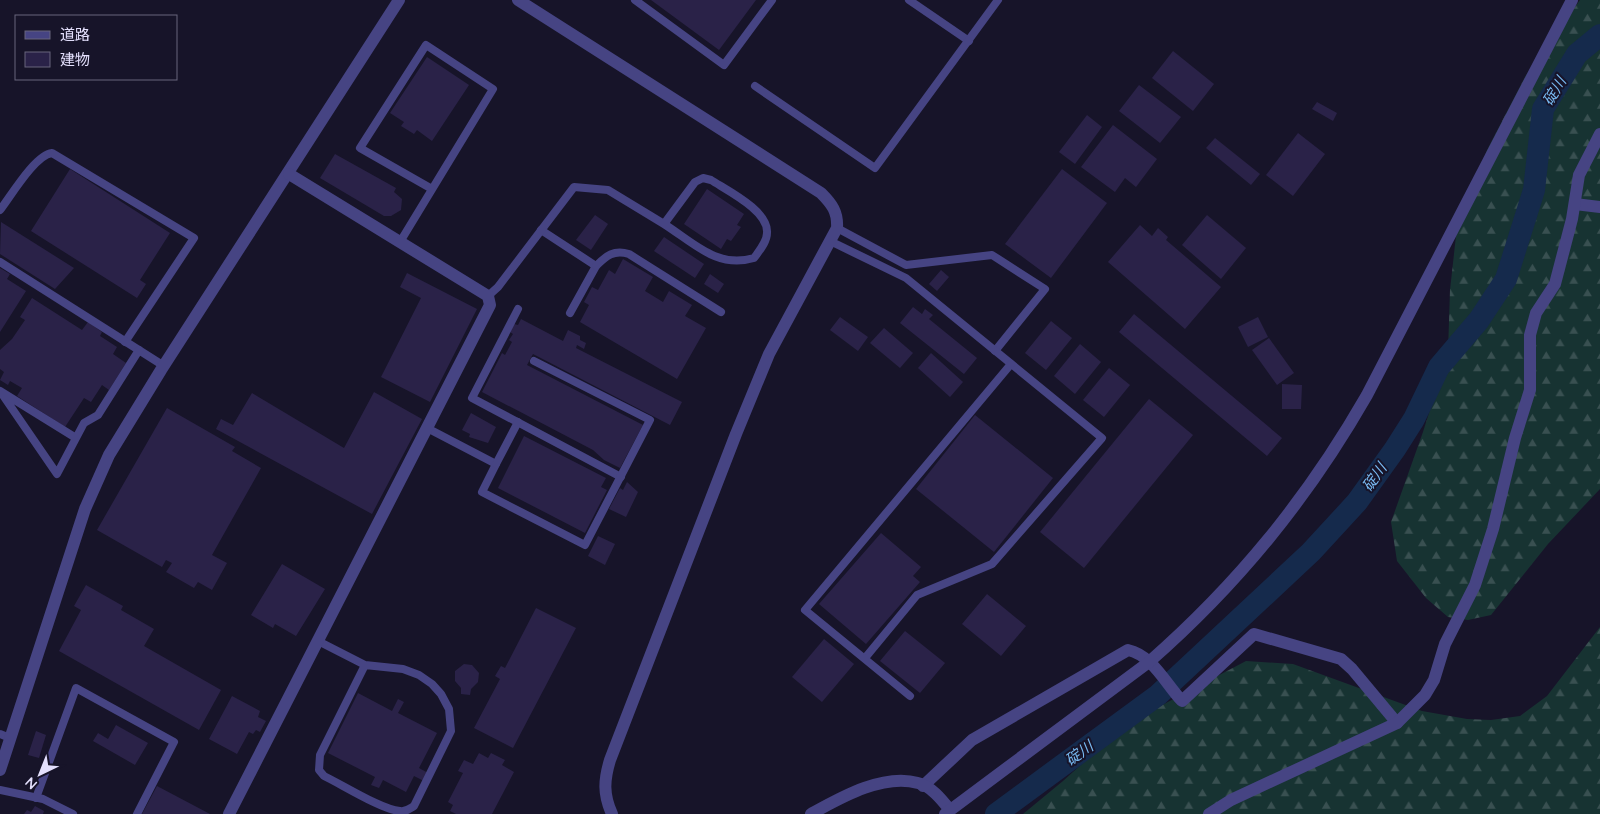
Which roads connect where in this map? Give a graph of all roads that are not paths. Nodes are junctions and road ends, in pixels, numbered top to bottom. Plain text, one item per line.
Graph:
1 (399, 0) edge
2 (518, 0) edge
3 (635, 0) edge
4 (772, 0) edge
5 (909, 0) edge
6 (998, 0) edge
7 (1572, 0) edge
8 (537, 5) edge
9 (969, 41) junction
10 (755, 86) dead end
11 (1600, 134) edge
12 (289, 174) junction
13 (432, 189) junction
14 (1575, 204) junction
15 (1600, 207) edge
16 (0, 210) edge
17 (664, 224) junction
18 (837, 228) junction
19 (541, 230) junction
20 (830, 241) junction
21 (400, 242) junction
22 (0, 262) edge
23 (596, 266) junction
24 (488, 296) junction
25 (518, 309) dead end
26 (721, 312) dead end
27 (570, 313) dead end
28 (125, 342) junction
29 (139, 350) junction
30 (995, 351) junction
31 (534, 361) dead end
32 (1012, 364) junction
33 (164, 366) junction
34 (518, 422) junction
35 (427, 428) junction
36 (76, 438) junction
37 (496, 464) junction
38 (621, 477) junction
39 (318, 640) junction
40 (865, 658) junction
41 (1149, 662) junction
42 (365, 664) junction
43 (910, 696) dead end
44 (1397, 723) junction
45 (5, 736) edge
46 (0, 770) edge
47 (923, 786) junction
48 (0, 790) edge
49 (36, 798) junction
50 (948, 812) edge
51 (73, 814) edge
52 (137, 814) edge
53 (229, 814) edge
54 (612, 814) edge
55 (811, 814) edge
56 (1209, 814) edge

1 - 12 street
2 - 8 street
3 - 4 lane
5 - 9 lane
6 - 9 lane
7 - 41 street
8 - 18 street
9 - 10 lane
11 - 14 street
12 - 21 street
12 - 33 street
13 - 13 lane
13 - 21 lane
14 - 15 street
14 - 44 street
16 - 28 lane
17 - 17 lane
17 - 19 lane
18 - 20 street
18 - 30 lane
19 - 23 lane
19 - 24 lane
20 - 30 lane
20 - 54 street
21 - 24 street
22 - 28 lane
23 - 26 lane
23 - 27 lane
24 - 35 street
25 - 34 lane
28 - 29 lane
29 - 33 lane
29 - 36 lane
30 - 32 lane
31 - 38 lane
32 - 40 lane
32 - 40 lane
33 - 45 street
34 - 37 lane
34 - 38 lane
35 - 37 lane
35 - 39 street
36 - 36 lane
37 - 38 lane
39 - 42 lane
39 - 53 street
40 - 43 lane
41 - 44 street
41 - 47 street
41 - 50 street
42 - 42 lane
44 - 56 street
45 - 46 street
47 - 50 street
47 - 55 street
48 - 49 lane
49 - 51 lane
49 - 52 lane

